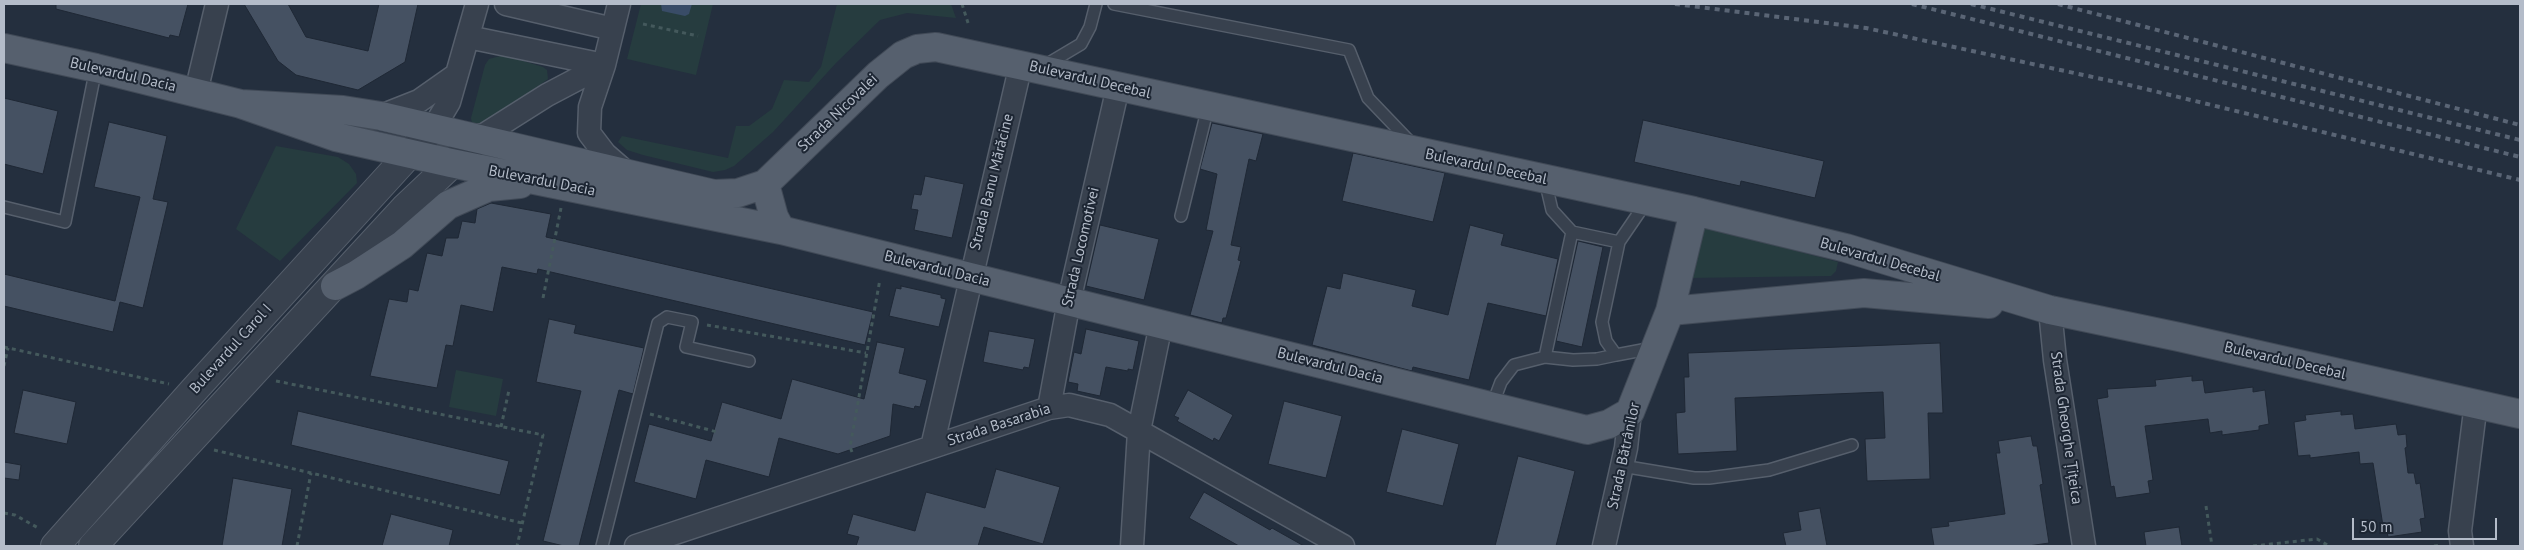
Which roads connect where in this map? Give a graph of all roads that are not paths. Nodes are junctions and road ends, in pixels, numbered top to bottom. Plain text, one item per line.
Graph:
1 (217, 4) edge
2 (477, 4) edge
3 (506, 4) edge
4 (619, 4) edge
5 (1096, 4) edge
6 (1114, 4) edge
7 (613, 29) junction
8 (468, 37) junction
9 (4, 48) edge
10 (917, 49) joint
11 (604, 65) junction
12 (1031, 66) junction
13 (96, 68) junction
14 (456, 75) junction
15 (1118, 87) junction
16 (196, 92) junction
17 (241, 104) junction
18 (1208, 107) junction
19 (381, 116) junction
20 (434, 127) junction
21 (480, 138) junction
22 (1422, 153) junction
23 (408, 154) junction
24 (450, 164) junction
25 (628, 174) junction
26 (1545, 180) junction
27 (554, 184) junction
28 (765, 184) junction
29 (1647, 201) junction
30 (4, 207) edge
31 (1694, 211) junction
32 (1180, 216) dead end
33 (781, 230) junction
34 (1572, 232) junction
35 (1619, 242) junction
36 (970, 278) junction
37 (335, 286) junction
38 (1069, 301) junction
39 (2050, 310) junction
40 (1670, 311) junction
41 (1161, 324) junction
42 (1656, 348) junction
43 (1616, 355) junction
44 (1545, 357) junction
45 (749, 361) dead end
46 (2476, 403) junction
47 (1492, 406) junction
48 (1049, 408) junction
49 (1630, 412) junction
50 (2520, 414) edge
51 (1139, 431) junction
52 (1852, 445) dead end
53 (932, 447) junction
54 (1622, 466) junction
55 (57, 543) edge
56 (93, 546) edge
57 (602, 546) edge
58 (636, 546) edge
59 (1132, 546) edge
60 (1343, 546) edge
61 (1604, 546) edge
62 (2084, 546) edge
63 (2462, 546) edge

1 - 16 street
2 - 8 street
3 - 7 street
4 - 7 street
5 - 12 lane
6 - 22 lane
7 - 11 street
8 - 11 street
8 - 14 street
9 - 13 main road, Bulevardul Dacia
10 - 12 main road, Bulevardul Decebal
10 - 28 main road, Strada Nicovalei
11 - 21 street
11 - 25 street
12 - 15 main road, Bulevardul Decebal
12 - 36 street, Strada Banu Mărăcine
13 - 16 main road, Bulevardul Dacia
13 - 30 lane
14 - 19 street
14 - 20 street
15 - 18 main road, Bulevardul Decebal
15 - 38 street, Strada Locomotivei
16 - 17 main road, Bulevardul Dacia
17 - 19 main road, Bulevardul Dacia
17 - 23 main road, Bulevardul Dacia
18 - 22 main road, Bulevardul Decebal
18 - 32 lane
19 - 20 main road, Bulevardul Dacia
20 - 21 main road, Bulevardul Dacia
20 - 23 street, Bulevardul Carol I
21 - 24 street
21 - 25 main road, Bulevardul Dacia
22 - 26 main road, Bulevardul Decebal
23 - 24 main road, Bulevardul Dacia
23 - 55 street, Bulevardul Carol I
24 - 27 main road, Bulevardul Dacia
24 - 37 street
25 - 28 main road, Bulevardul Dacia
26 - 29 main road, Bulevardul Decebal
26 - 34 lane
27 - 33 main road, Bulevardul Dacia
27 - 37 main road
28 - 33 main road
29 - 31 main road, Bulevardul Decebal
29 - 35 lane
31 - 39 main road, Bulevardul Decebal
31 - 40 main road, Strada Bătrânilor
33 - 36 main road, Bulevardul Dacia
34 - 35 lane
34 - 44 lane
35 - 43 lane
36 - 38 main road, Bulevardul Dacia
36 - 53 street, Strada Banu Mărăcine
37 - 56 street
38 - 41 main road, Bulevardul Dacia
38 - 48 street, Strada Locomotivei
39 - 40 main road, Bulevardul Decebal
39 - 46 main road, Bulevardul Decebal
39 - 62 street, Strada Gheorghe Țițeica
40 - 42 main road, Strada Bătrânilor
41 - 47 main road, Bulevardul Dacia
41 - 51 street
42 - 43 lane
42 - 49 main road, Strada Bătrânilor
43 - 44 lane
44 - 47 lane
45 - 57 lane
46 - 50 main road, Bulevardul Decebal
46 - 63 street
47 - 49 main road, Bulevardul Dacia
48 - 51 street, Strada Basarabia
48 - 53 street, Strada Basarabia
49 - 54 street, Strada Bătrânilor
51 - 59 street
51 - 60 street, Strada Basarabia
52 - 54 lane
53 - 58 street, Strada Basarabia
54 - 61 street, Strada Bătrânilor

